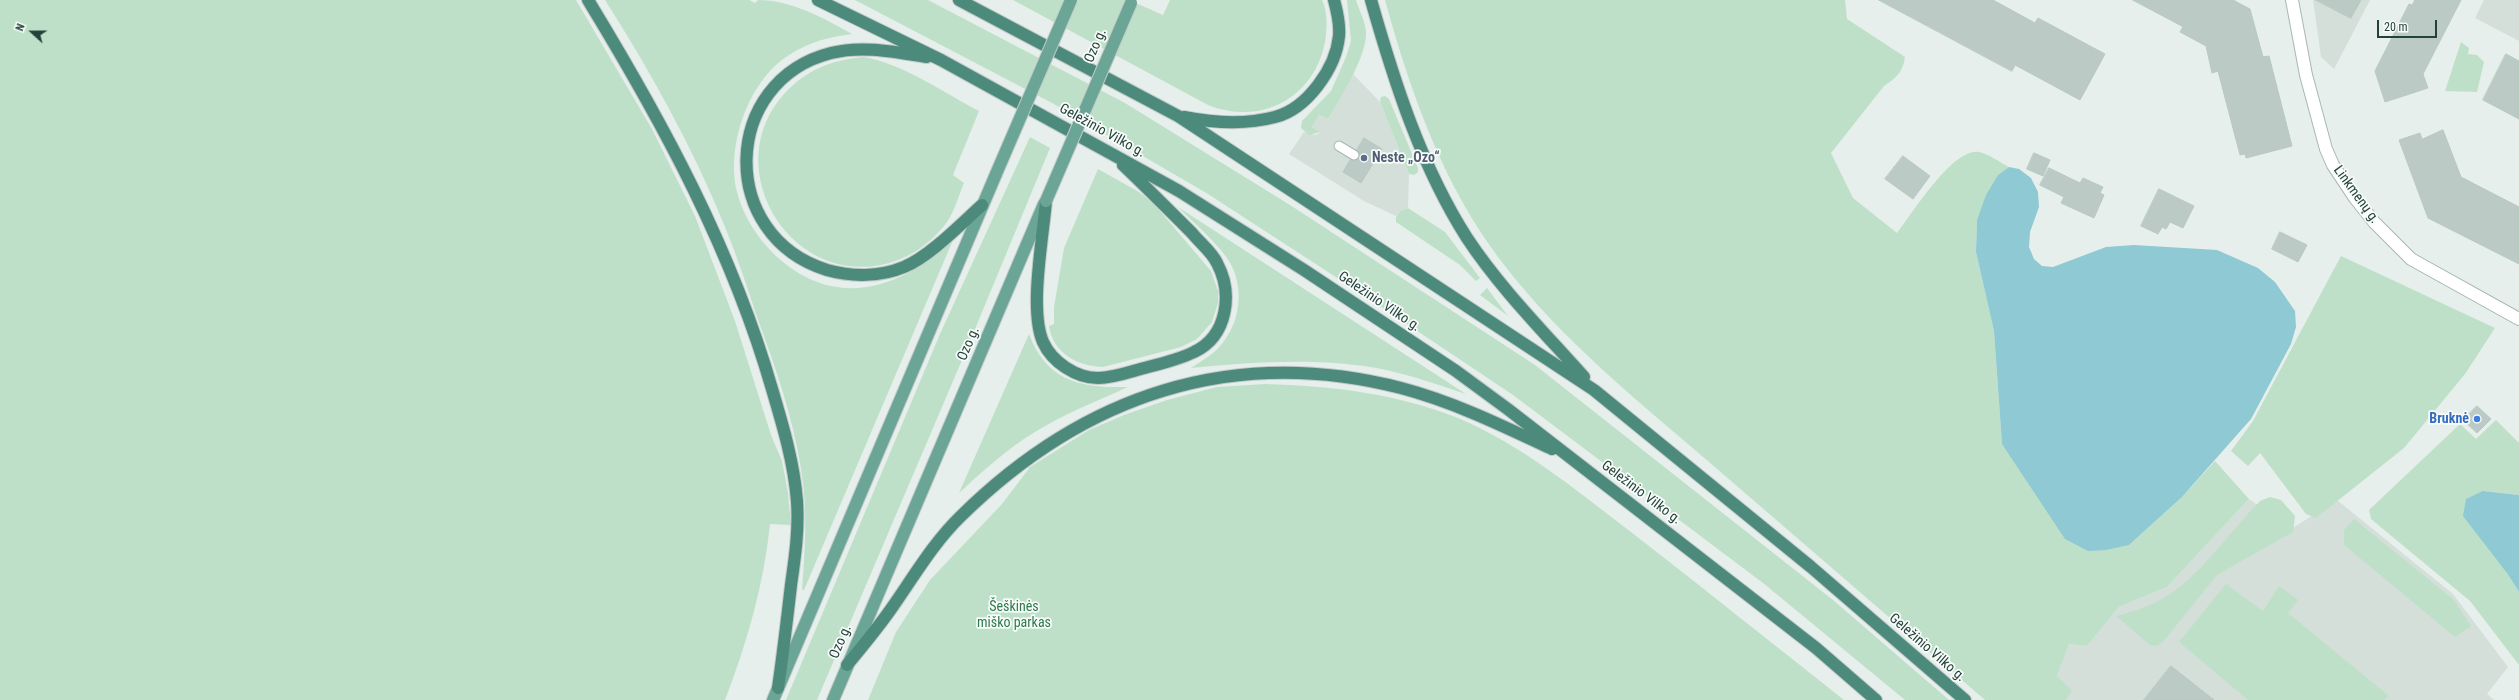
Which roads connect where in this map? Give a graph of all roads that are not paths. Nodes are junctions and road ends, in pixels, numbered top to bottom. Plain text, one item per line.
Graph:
1 (588, 0) edge
2 (818, 0) edge
3 (959, 0) edge
4 (978, 0) edge
5 (1071, 0) edge
6 (1334, 0) edge
7 (1371, 0) edge
8 (2292, 0) edge
9 (1131, 1) edge
10 (993, 17) junction
11 (941, 60) junction
12 (1178, 116) junction
13 (1339, 146) dead end
14 (1111, 153) junction
15 (1354, 155) dead end
16 (1046, 201) junction
17 (982, 206) junction
18 (2519, 319) edge
19 (1594, 390) junction
20 (1573, 460) junction
21 (847, 665) junction
22 (778, 688) junction
23 (773, 700) edge
24 (833, 700) edge
25 (1876, 700) edge
26 (1966, 700) edge

1 - 22 highway
2 - 11 highway, Geležinio Vilko g.
3 - 10 highway, Geležinio Vilko g.
4 - 10 highway
5 - 17 main road, bridge
6 - 12 highway
7 - 19 highway
8 - 18 street, Linkmenų g.
9 - 16 main road, Ozo g., bridge
10 - 12 highway, Geležinio Vilko g.
11 - 14 highway, Geležinio Vilko g.
11 - 17 highway
12 - 19 highway, Geležinio Vilko g.
13 - 15 lane
14 - 16 highway
14 - 20 highway, Geležinio Vilko g.
16 - 21 main road, Ozo g.
17 - 22 main road
19 - 26 highway, Geležinio Vilko g.
20 - 21 highway
20 - 25 highway, Geležinio Vilko g.
21 - 24 main road, Ozo g.
22 - 23 main road

